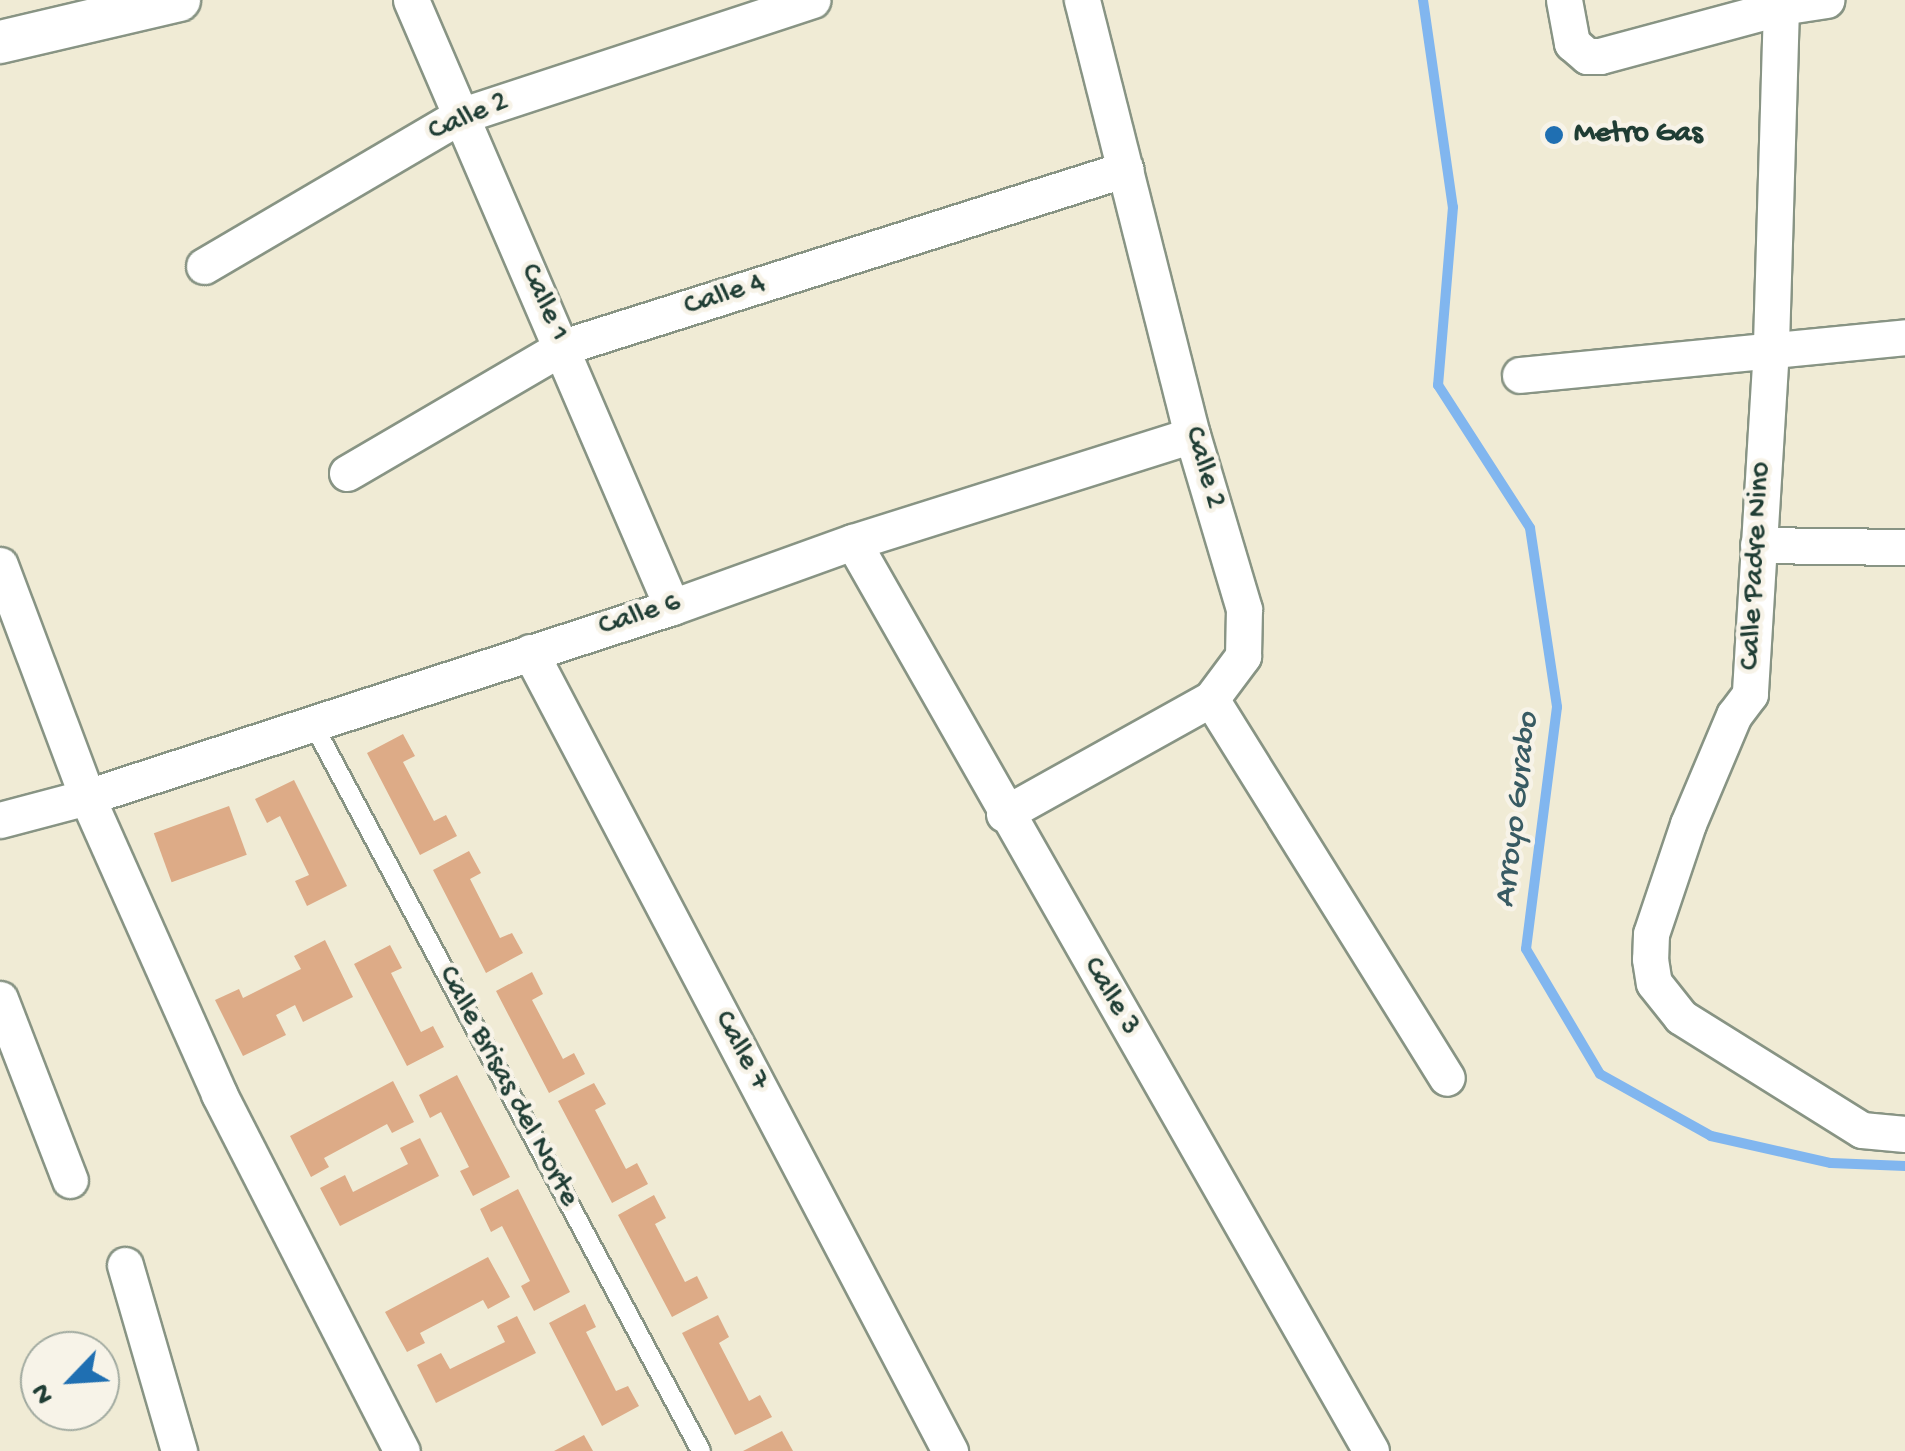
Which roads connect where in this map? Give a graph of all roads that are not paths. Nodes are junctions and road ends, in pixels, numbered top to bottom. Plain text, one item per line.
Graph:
1 (179, 0) edge
2 (411, 0) edge
3 (812, 0) edge
4 (1082, 0) edge
5 (1564, 0) edge
6 (1826, 0) edge
7 (1780, 7) junction
8 (108, 8) edge
9 (0, 42) edge
10 (460, 116) junction
11 (1126, 169) junction
12 (204, 266) dead end
13 (1905, 337) edge
14 (563, 347) junction
15 (1771, 348) junction
16 (1520, 375) dead end
17 (1192, 435) junction
18 (347, 474) dead end
19 (852, 542) junction
20 (1758, 545) junction
21 (1905, 547) edge
22 (0, 565) edge
23 (672, 607) junction
24 (530, 652) junction
25 (1211, 699) junction
26 (312, 724) junction
27 (87, 798) junction
28 (1004, 814) junction
29 (0, 820) edge
30 (0, 999) edge
31 (1447, 1078) dead end
32 (1905, 1134) edge
33 (70, 1180) dead end
34 (125, 1264) dead end
35 (179, 1451) edge
36 (402, 1451) edge
37 (702, 1451) edge
38 (950, 1451) edge
39 (1371, 1451) edge

1 - 8 street
2 - 10 street, Calle 1
3 - 10 street, Calle 2
4 - 11 street, Calle 2
5 - 7 street
6 - 7 street
7 - 15 street, Calle Padre Nino
8 - 9 street
10 - 12 street, Calle 2
10 - 14 street, Calle 1
11 - 14 street, Calle 4
11 - 17 street, Calle 2
13 - 15 street
14 - 18 street, Calle 4
14 - 23 street, Calle 1
15 - 16 street
15 - 20 street, Calle Padre Nino
17 - 19 street, Calle 6
17 - 25 street, Calle 2
19 - 23 street, Calle 6
19 - 28 street, Calle 3
20 - 21 street
20 - 32 street, Calle Padre Nino
22 - 27 street
23 - 24 street, Calle 6
24 - 26 street, Calle 6
24 - 38 street, Calle 7
25 - 28 street, Calle 2
25 - 31 street
26 - 27 street, Calle 6
26 - 37 lane, Calle Brisas del Norte
27 - 29 street, Calle 6
27 - 36 street
28 - 39 street, Calle 3
30 - 33 street
34 - 35 street

